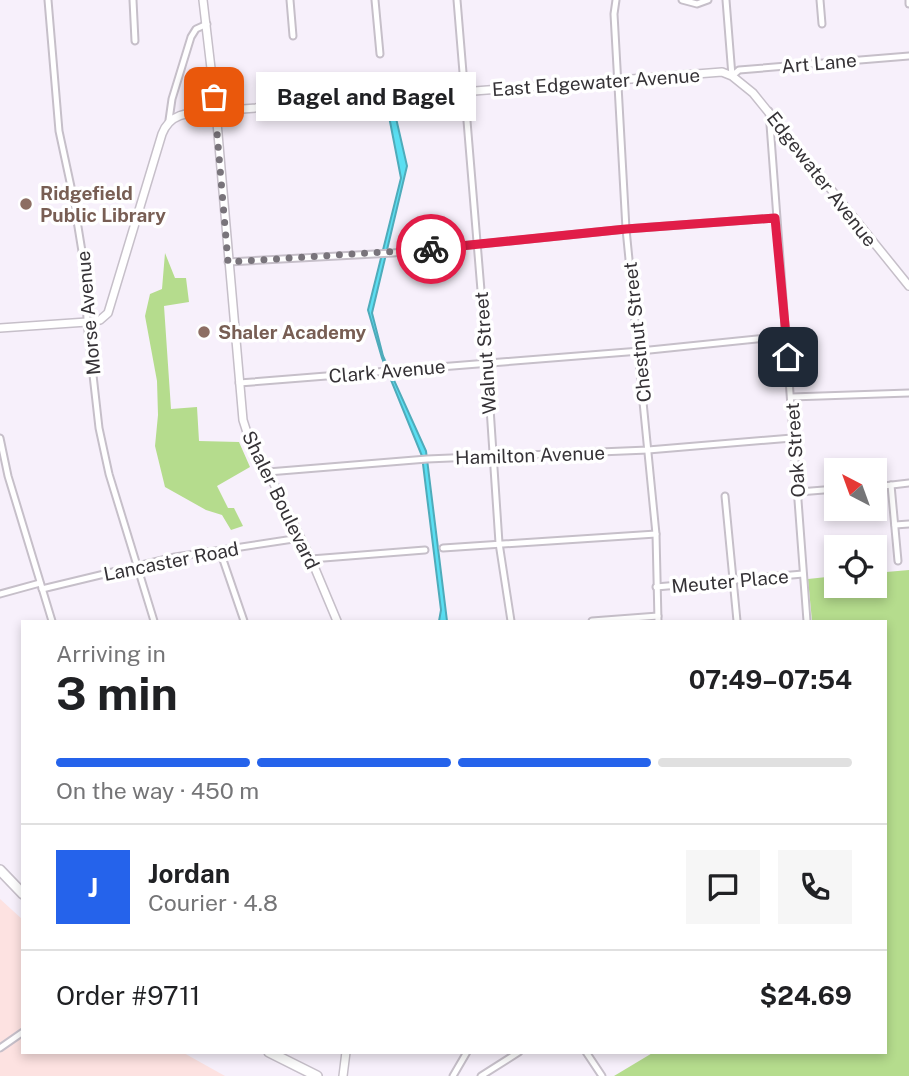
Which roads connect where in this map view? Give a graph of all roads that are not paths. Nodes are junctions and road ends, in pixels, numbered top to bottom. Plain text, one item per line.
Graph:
1 (48, 0) edge
2 (133, 0) edge
3 (203, 0) edge
4 (290, 0) edge
5 (375, 0) edge
6 (457, 0) edge
7 (616, 0) edge
8 (682, 0) edge
9 (708, 0) edge
10 (726, 0) edge
11 (820, 0) edge
12 (206, 24) junction
13 (822, 24) dead end
14 (293, 36) dead end
15 (135, 40) dead end
16 (380, 54) dead end
17 (909, 55) edge
18 (732, 76) junction
19 (619, 80) junction
20 (464, 92) junction
21 (216, 111) junction
22 (768, 111) junction
23 (169, 120) junction
24 (775, 218) junction
25 (626, 229) junction
26 (477, 246) junction
27 (228, 262) junction
28 (909, 286) edge
29 (87, 322) junction
30 (0, 328) edge
31 (786, 336) junction
32 (640, 351) junction
33 (486, 363) junction
34 (239, 383) junction
35 (909, 393) edge
36 (791, 397) junction
37 (0, 438) edge
38 (792, 438) junction
39 (648, 450) junction
40 (493, 458) junction
41 (268, 472) junction
42 (909, 483) edge
43 (891, 485) junction
44 (887, 486) edge
45 (824, 490) edge
46 (799, 492) junction
47 (725, 496) dead end
48 (909, 524) edge
49 (895, 525) junction
50 (656, 534) junction
51 (300, 538) junction
52 (499, 543) junction
53 (443, 548) dead end
54 (425, 550) dead end
55 (220, 551) junction
56 (311, 559) junction
57 (898, 561) dead end
58 (137, 566) junction
59 (803, 574) junction
60 (733, 579) junction
61 (41, 586) junction
62 (656, 587) junction
63 (0, 594) edge
64 (658, 619) edge
65 (52, 620) edge
66 (154, 620) edge
67 (244, 620) edge
68 (337, 620) edge
69 (511, 620) edge
70 (625, 620) edge
71 (737, 620) edge
72 (807, 620) edge
73 (0, 870) edge
74 (21, 892) edge
75 (21, 1032) edge
76 (0, 1048) edge
77 (273, 1054) edge
78 (346, 1054) edge
79 (466, 1054) edge
80 (516, 1054) edge
81 (587, 1054) edge
82 (317, 1076) edge
83 (343, 1076) edge
84 (453, 1076) edge
85 (481, 1076) edge
86 (602, 1076) edge

1 - 29 street, Morse Avenue
2 - 15 street
3 - 12 street, Shaler Boulevard
4 - 14 street
5 - 16 street
6 - 20 street, Walnut Street
7 - 19 street, Chestnut Street
8 - 9 street
10 - 18 street
11 - 13 street
12 - 21 street, Shaler Boulevard
12 - 23 street
17 - 18 street, Art Lane
18 - 19 street, East Edgewater Avenue
18 - 22 street, Edgewater Avenue
19 - 20 street, East Edgewater Avenue
19 - 25 street, Chestnut Street
20 - 21 street, East Edgewater Avenue
20 - 26 street, Walnut Street
21 - 23 street, East Edgewater Avenue
21 - 27 street, Shaler Boulevard
22 - 24 street, Oak Street
22 - 28 street, Edgewater Avenue
23 - 29 street
24 - 25 street
24 - 31 street, Oak Street
25 - 26 street
25 - 32 street, Chestnut Street
26 - 27 street
26 - 33 street, Walnut Street
27 - 34 street, Shaler Boulevard
29 - 30 street
29 - 58 street, Morse Avenue
31 - 32 street, Clark Avenue
31 - 36 street, Oak Street
32 - 33 street, Clark Avenue
32 - 39 street, Chestnut Street
33 - 34 street, Clark Avenue
33 - 40 street, Walnut Street
34 - 41 street, Shaler Boulevard
35 - 36 street
36 - 38 street, Oak Street
37 - 61 street
38 - 39 street, Hamilton Avenue
38 - 46 street, Oak Street
39 - 40 street, Hamilton Avenue
39 - 50 street, Chestnut Street
40 - 41 street, Hamilton Avenue
40 - 52 street, Walnut Street
41 - 51 street, Shaler Boulevard
42 - 43 street
43 - 44 street
43 - 49 street
45 - 46 street
46 - 59 street, Oak Street
47 - 60 street
48 - 49 street
49 - 57 street
50 - 52 street
50 - 62 street, Chestnut Street
51 - 55 street, Lancaster Road
51 - 56 street, Shaler Boulevard
52 - 53 street
52 - 69 street, Walnut Street
54 - 56 street
55 - 58 street, Lancaster Road
55 - 67 street
56 - 68 street, Shaler Boulevard
58 - 61 street, Lancaster Road
58 - 66 street, Morse Avenue
59 - 60 street, Meuter Place
59 - 72 street, Oak Street
60 - 62 street, Meuter Place
60 - 71 street
61 - 63 street, Lancaster Road
61 - 65 street
62 - 64 street, Chestnut Street
64 - 70 street
73 - 74 main road
75 - 76 street
77 - 82 main road
78 - 83 street
79 - 84 street
80 - 85 street
81 - 86 street

